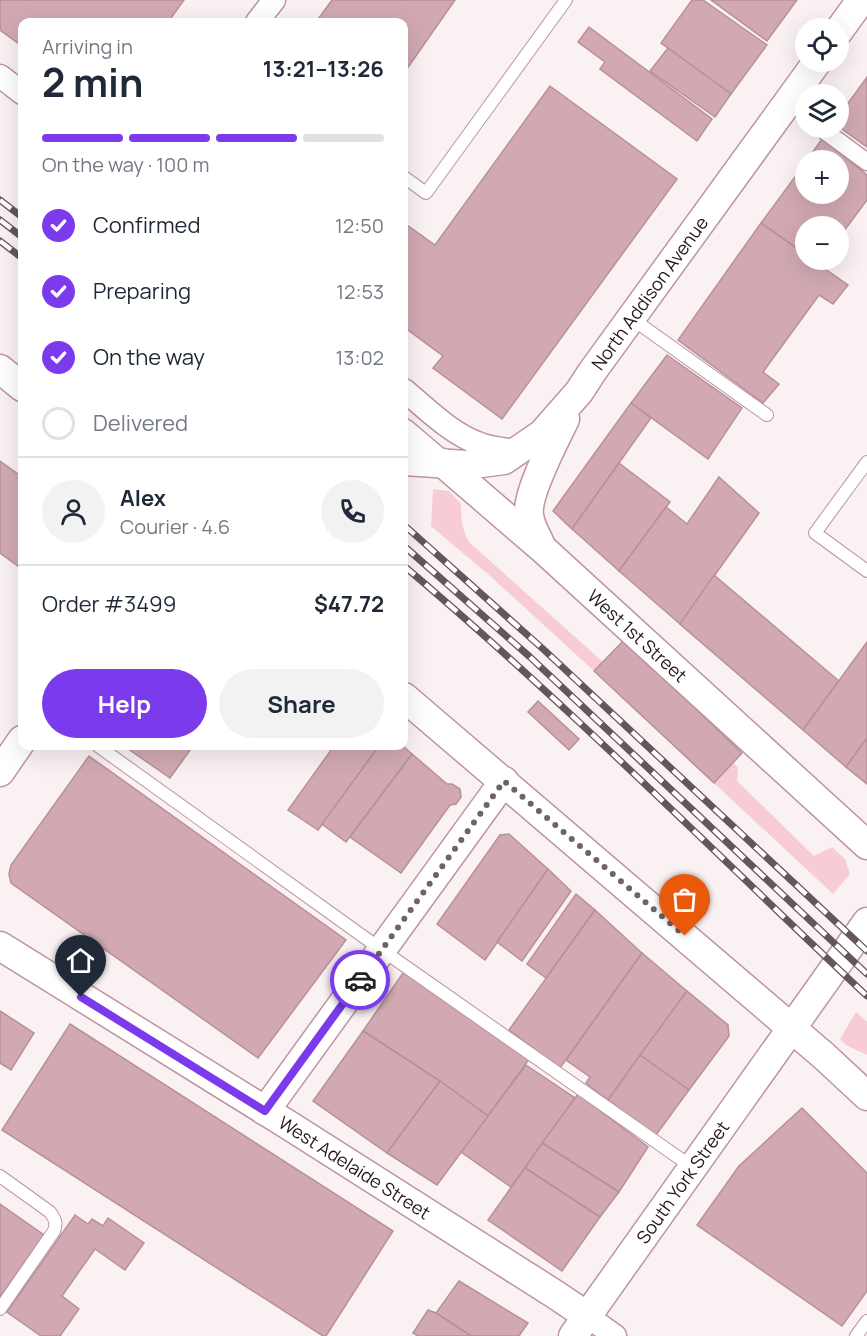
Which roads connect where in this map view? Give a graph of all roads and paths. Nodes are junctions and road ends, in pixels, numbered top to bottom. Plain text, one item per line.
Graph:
1 (273, 0) edge
2 (566, 0) edge
3 (861, 0) edge
4 (260, 18) edge
5 (848, 18) edge
6 (810, 72) edge
7 (0, 76) edge
8 (18, 90) edge
9 (834, 138) edge
10 (867, 162) edge
11 (408, 180) edge
12 (631, 318) junction
13 (0, 369) edge
14 (18, 384) edge
15 (579, 392) junction
16 (408, 393) edge
17 (767, 415) dead end
18 (408, 433) edge
19 (517, 451) junction
20 (408, 461) edge
21 (867, 462) edge
22 (443, 463) junction
23 (544, 550) junction
24 (867, 571) edge
25 (408, 700) edge
26 (18, 746) edge
27 (104, 750) edge
28 (0, 772) edge
29 (504, 781) junction
30 (867, 845) edge
31 (867, 922) edge
32 (0, 946) edge
33 (382, 950) junction
34 (791, 1028) junction
35 (867, 1096) edge
36 (265, 1111) junction
37 (692, 1167) junction
38 (0, 1176) edge
39 (0, 1309) edge
40 (867, 1321) edge
41 (580, 1326) edge
42 (615, 1336) edge
43 (856, 1336) edge

1 - 4 street
2 - 11 lane
3 - 5 street
6 - 12 street, North Addison Avenue
7 - 8 street
9 - 10 street
12 - 15 street, North Addison Avenue
12 - 17 lane
13 - 14 street
15 - 19 street, North Addison Avenue
15 - 23 street
16 - 19 street
18 - 22 street, West 1st Street
19 - 22 street, North Addison Avenue
20 - 22 street, North Addison Avenue
21 - 24 lane
22 - 23 street, West 1st Street
23 - 30 street, West 1st Street
25 - 29 street
26 - 28 street
27 - 33 lane
29 - 33 street
29 - 34 street
31 - 34 street, South York Street
32 - 36 street, West Adelaide Street
33 - 36 street
33 - 37 lane
34 - 35 street
34 - 37 street, South York Street
36 - 41 street, West Adelaide Street
37 - 41 street, South York Street
38 - 39 lane
40 - 43 lane
41 - 42 street

